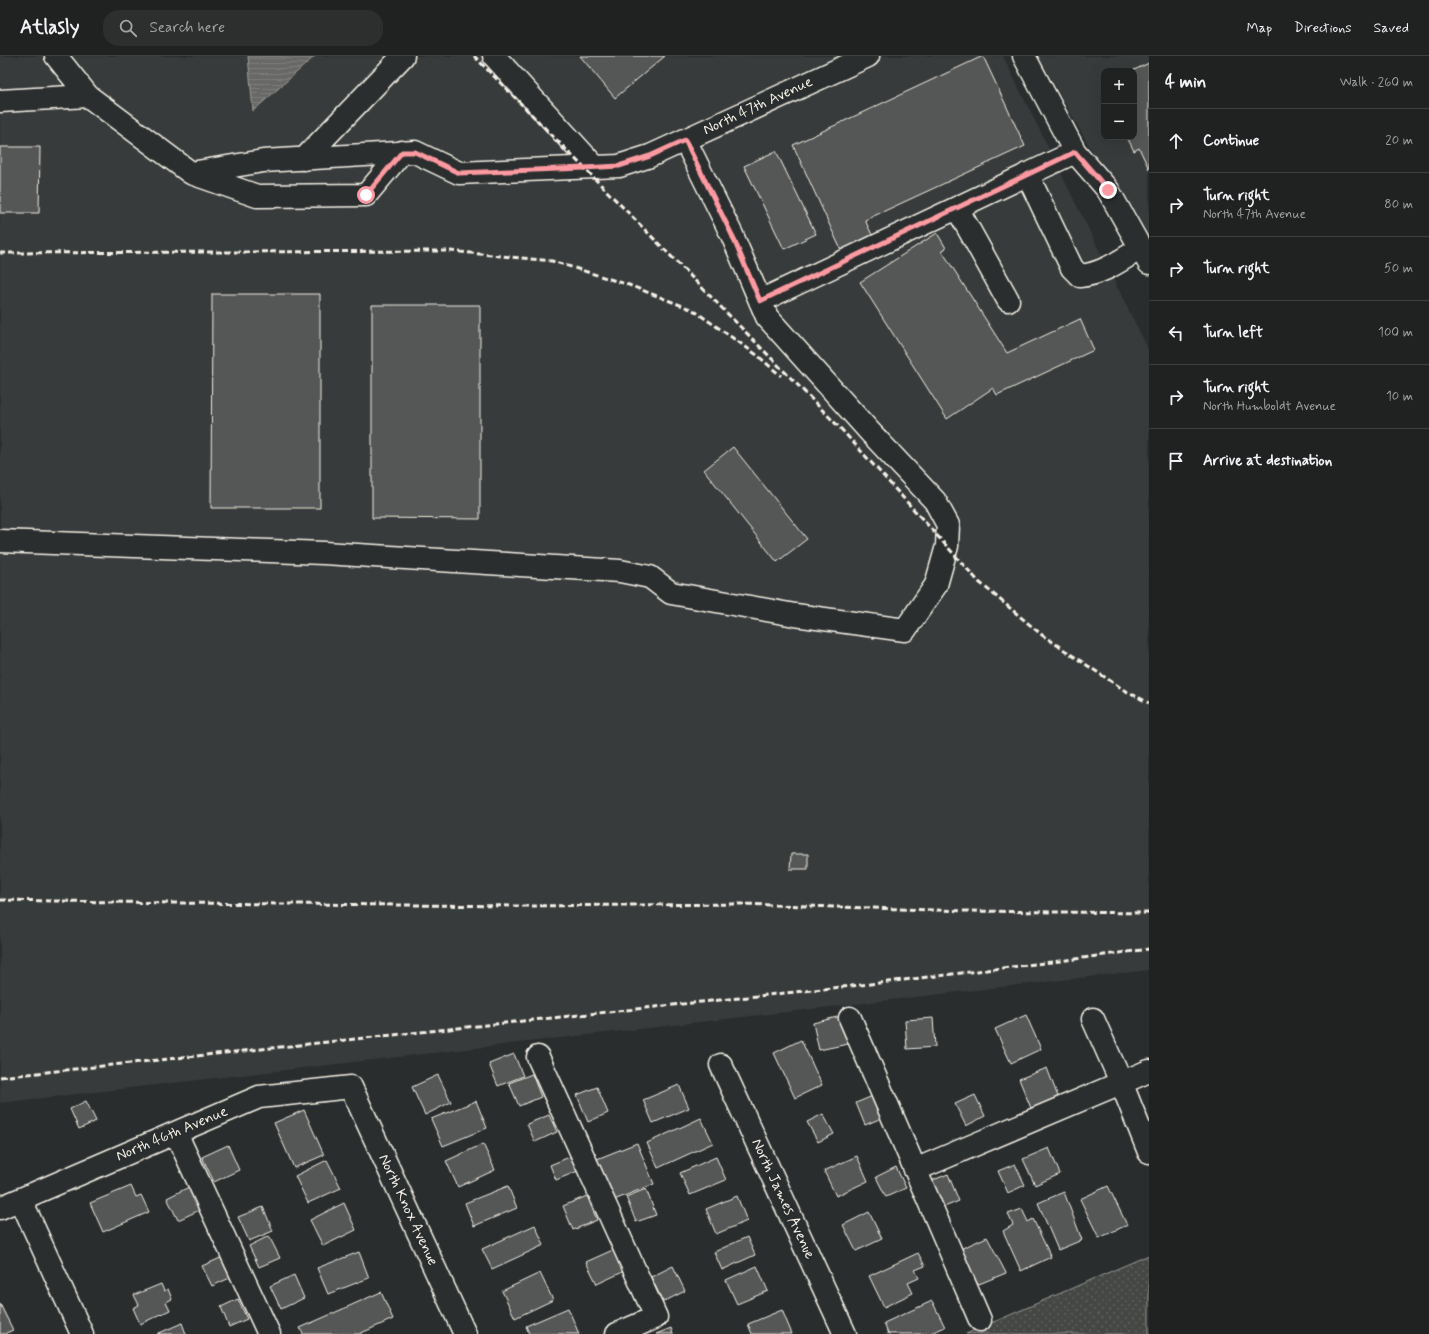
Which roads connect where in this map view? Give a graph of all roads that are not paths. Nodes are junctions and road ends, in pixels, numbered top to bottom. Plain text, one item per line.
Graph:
1 (56, 56) edge
2 (403, 56) edge
3 (494, 56) edge
4 (868, 56) edge
5 (1024, 56) edge
6 (88, 96) junction
7 (0, 101) edge
8 (685, 140) junction
9 (409, 152) junction
10 (1075, 152) junction
11 (304, 159) junction
12 (595, 167) junction
13 (191, 173) junction
14 (1027, 174) junction
15 (957, 208) junction
16 (1145, 255) edge
17 (1008, 300) dead end
18 (760, 301) junction
19 (0, 541) edge
20 (850, 1018) dead end
21 (1093, 1019) dead end
22 (538, 1057) dead end
23 (721, 1065) dead end
24 (1149, 1070) edge
25 (1121, 1082) junction
26 (351, 1087) joint
27 (176, 1133) junction
28 (1149, 1152) edge
29 (915, 1170) junction
30 (21, 1200) junction
31 (0, 1208) edge
32 (980, 1320) dead end
33 (82, 1334) edge
34 (269, 1334) edge
35 (465, 1334) edge
36 (618, 1334) edge
37 (845, 1334) edge

1 - 6 street
2 - 11 street
3 - 12 street
4 - 8 street, North 47th Avenue
5 - 10 street
6 - 7 street
6 - 13 street
8 - 12 street, North 47th Avenue
8 - 18 street
9 - 11 street
9 - 12 street, North 47th Avenue
9 - 13 street
10 - 14 street
10 - 16 street
11 - 13 street
14 - 15 street
14 - 16 street
15 - 17 street
15 - 18 street
18 - 19 street
20 - 29 street
21 - 25 street
22 - 36 street
23 - 37 street, North James Avenue
24 - 25 street
25 - 28 street
25 - 29 street
26 - 27 street, North 46th Avenue
26 - 35 street, North Knox Avenue
27 - 30 street, North 46th Avenue
27 - 34 street
29 - 32 street
30 - 31 street, North 46th Avenue
30 - 33 street

